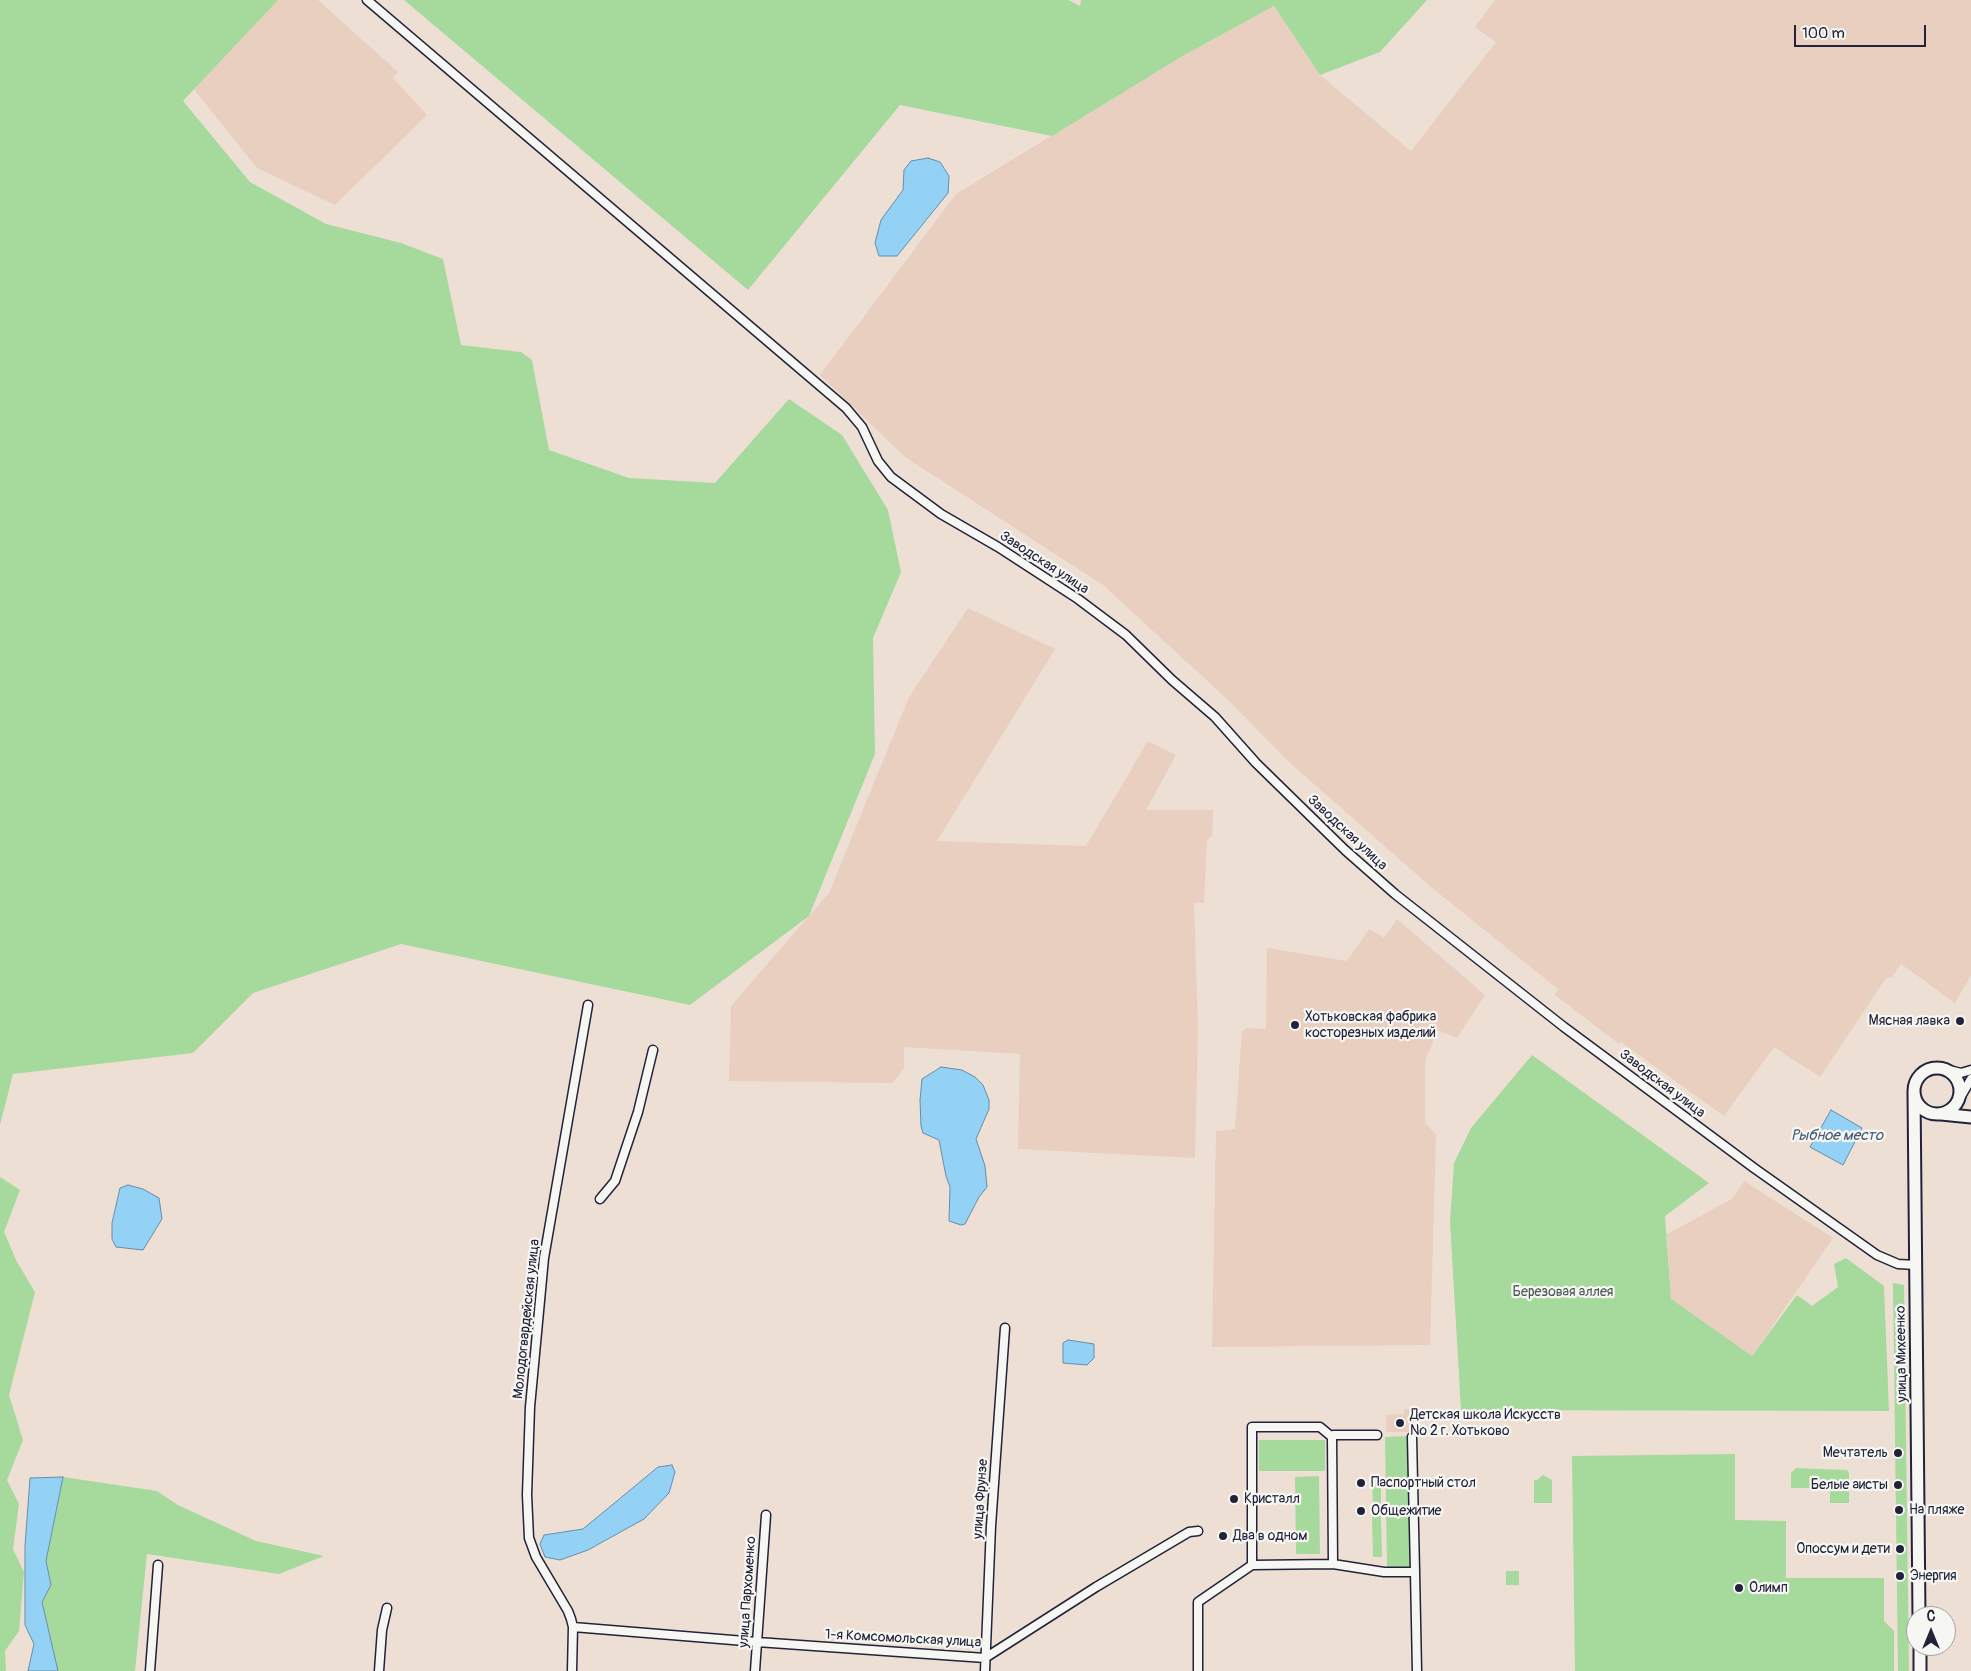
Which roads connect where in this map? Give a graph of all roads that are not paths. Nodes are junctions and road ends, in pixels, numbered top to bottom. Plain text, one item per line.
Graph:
1 (367, 0) edge
2 (588, 1005) dead end
3 (653, 1050) dead end
4 (1945, 1069) junction
5 (1971, 1070) edge
6 (1956, 1076) junction
7 (1969, 1085) edge
8 (1914, 1092) junction
9 (1960, 1098) junction
10 (1937, 1114) junction
11 (1971, 1117) edge
12 (1914, 1137) junction
13 (600, 1199) dead end
14 (1916, 1265) junction
15 (1005, 1328) dead end
16 (1377, 1435) dead end
17 (1332, 1437) junction
18 (1412, 1437) dead end
19 (766, 1515) dead end
20 (1198, 1531) dead end
21 (1332, 1564) junction
22 (158, 1565) dead end
23 (1252, 1565) junction
24 (1416, 1572) junction
25 (1919, 1606) edge
26 (387, 1608) dead end
27 (573, 1627) junction
28 (757, 1642) junction
29 (1920, 1656) edge
30 (985, 1658) junction
31 (150, 1671) edge
32 (379, 1671) edge
33 (572, 1671) edge
34 (755, 1671) edge
35 (985, 1671) edge
36 (1198, 1671) edge
37 (1417, 1671) edge
38 (1920, 1671) edge

1 - 14 street, Заводская улица
2 - 27 street, Молодогвардейская улица
3 - 13 street
4 - 5 street
4 - 6 street
4 - 8 street
6 - 7 street
6 - 9 street
7 - 9 street
8 - 10 street
8 - 12 street, улица Михеенко
9 - 10 street
10 - 11 street
10 - 12 street
12 - 14 street, улица Михеенко
14 - 25 street, улица Михеенко
15 - 30 street, улица Фрунзе
16 - 17 street
17 - 21 street
17 - 23 street
18 - 24 street
19 - 28 street, улица Пархоменко
20 - 30 street, 1-я Комсомольская улица
21 - 23 street
21 - 24 street
22 - 31 street
23 - 36 street
24 - 37 street
26 - 32 street
27 - 28 street, 1-я Комсомольская улица
27 - 33 street
28 - 30 street, 1-я Комсомольская улица
28 - 34 street, улица Пархоменко
29 - 38 street
30 - 35 street, улица Фрунзе

